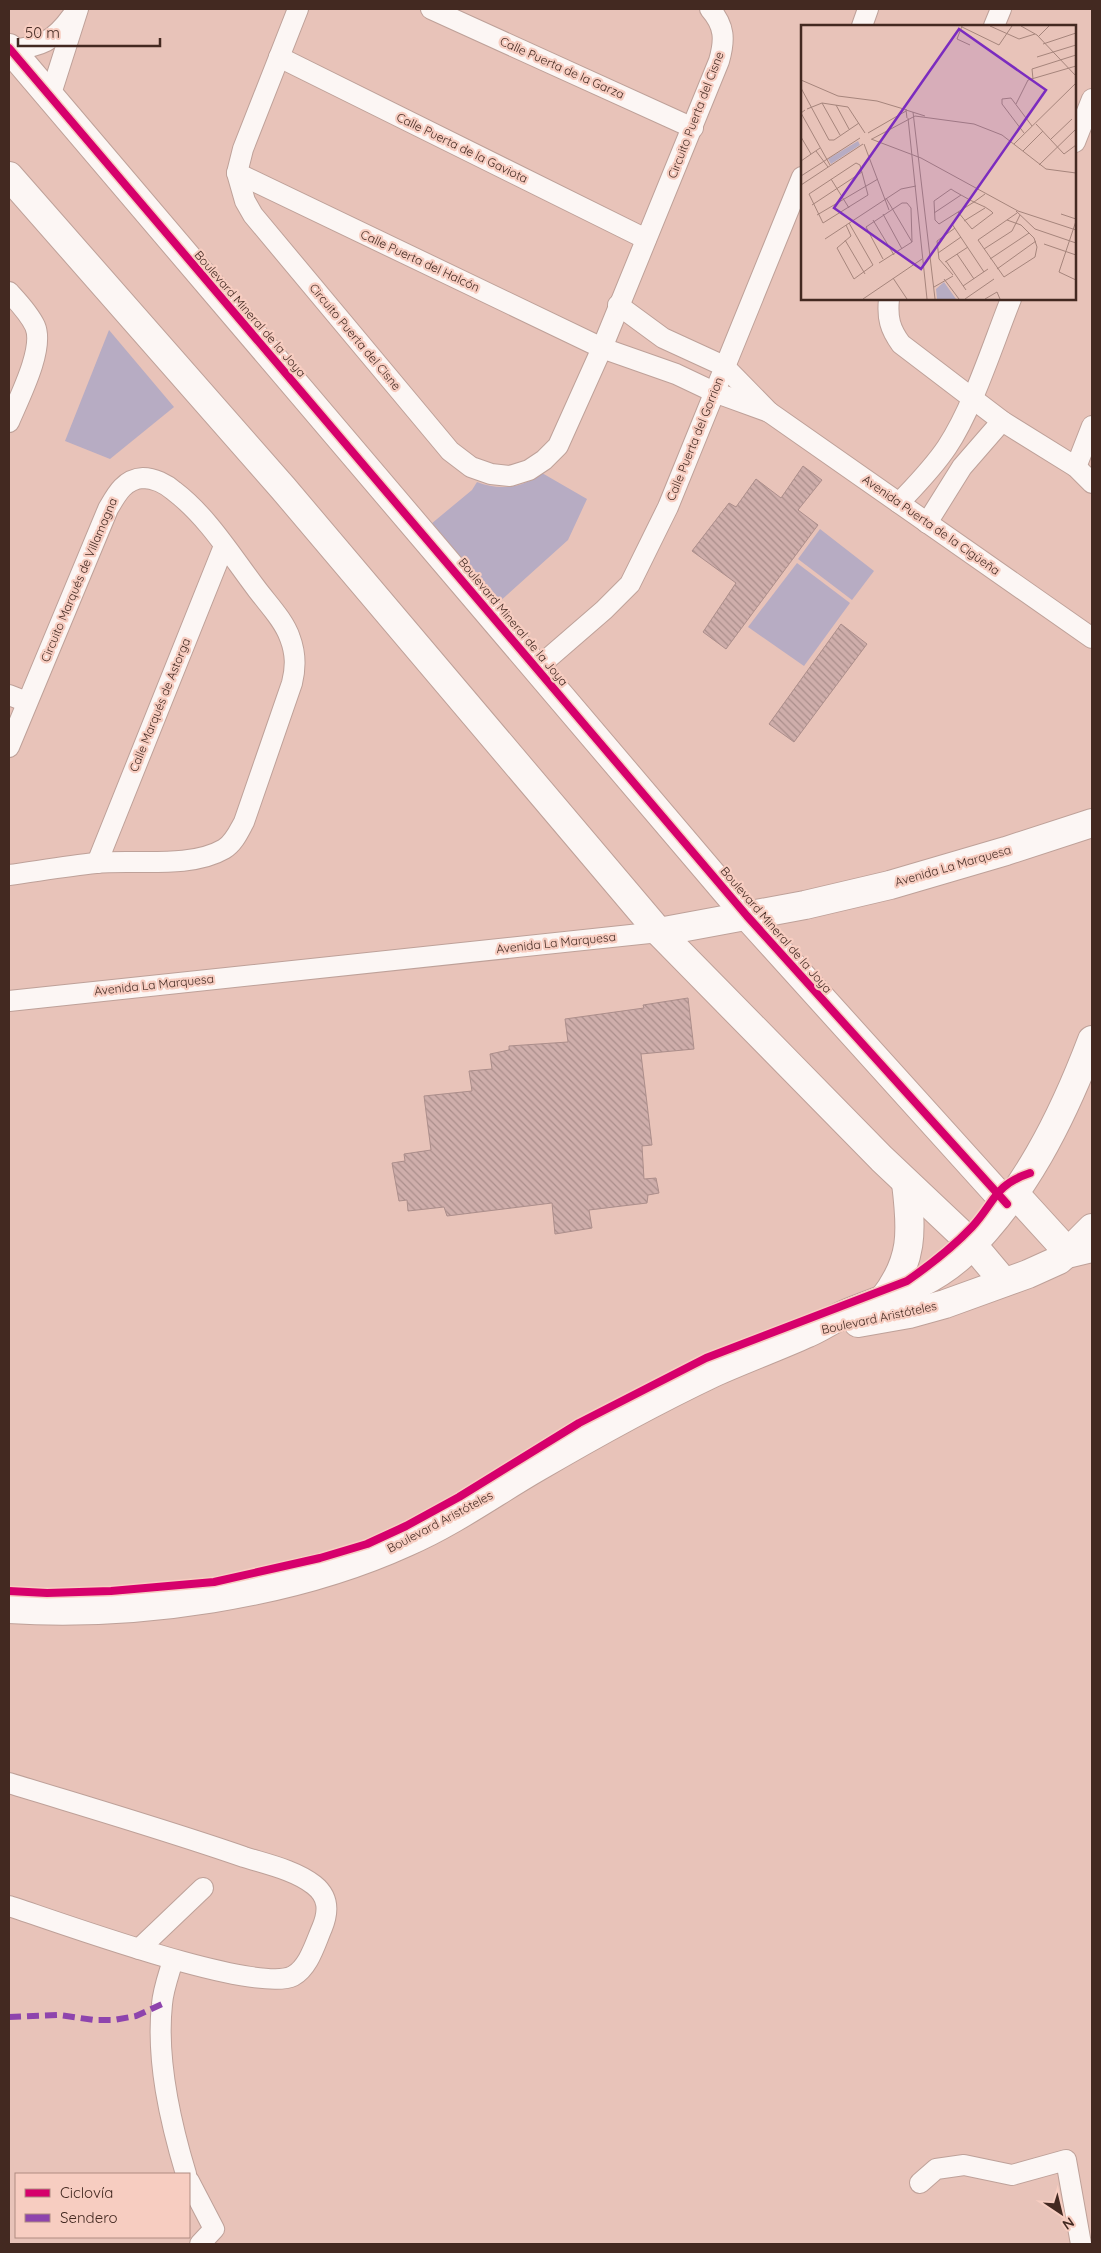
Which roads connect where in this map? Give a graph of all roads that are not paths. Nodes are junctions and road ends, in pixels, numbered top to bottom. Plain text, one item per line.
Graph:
1 (298, 9) edge
2 (431, 9) edge
3 (710, 9) edge
4 (868, 9) edge
5 (1001, 9) edge
6 (862, 25) edge
7 (994, 25) edge
8 (10, 49) edge
9 (279, 57) junction
10 (50, 97) junction
11 (1092, 99) edge
12 (693, 128) junction
13 (1081, 132) edge
14 (237, 174) junction
15 (9, 176) edge
16 (801, 179) edge
17 (646, 239) junction
18 (9, 292) edge
19 (889, 300) edge
20 (1011, 300) edge
21 (618, 305) junction
22 (602, 348) junction
23 (724, 366) junction
24 (714, 392) junction
25 (971, 398) junction
26 (769, 412) junction
27 (1002, 421) junction
28 (9, 422) edge
29 (1092, 426) edge
30 (1076, 467) junction
31 (1092, 483) edge
32 (899, 503) junction
33 (927, 522) junction
34 (224, 546) junction
35 (1092, 638) edge
36 (537, 668) junction
37 (18, 699) edge
38 (9, 747) edge
39 (1092, 822) edge
40 (97, 863) junction
41 (9, 875) edge
42 (747, 916) junction
43 (659, 932) junction
44 (9, 1001) edge
45 (1092, 1040) edge
46 (906, 1183) junction
47 (1011, 1200) junction
48 (1092, 1228) edge
49 (972, 1244) junction
50 (1073, 1255) edge
51 (1004, 1282) junction
52 (882, 1301) junction
53 (810, 1332) junction
54 (9, 1609) edge
55 (9, 1783) edge
56 (203, 1888) dead end
57 (9, 1906) edge
58 (139, 1949) junction
59 (173, 1960) junction
60 (186, 2173) edge
61 (190, 2183) edge
62 (920, 2183) dead end
63 (200, 2244) edge
64 (1081, 2244) edge

1 - 9 street
2 - 12 street, Calle Puerta de la Garza
3 - 12 street, Circuito Puerta del Cisne
4 - 6 street
5 - 7 street
8 - 10 street, Boulevard Mineral de la Joya
8 - 10 street
9 - 14 street
9 - 17 street, Calle Puerta de la Gaviota
10 - 36 street, Boulevard Mineral de la Joya
11 - 13 street
12 - 17 street, Circuito Puerta del Cisne
14 - 22 street, Calle Puerta del Halcón
14 - 22 street, Circuito Puerta del Cisne
15 - 43 street
16 - 23 street, Calle Puerta del Gorrion
17 - 21 street, Circuito Puerta del Cisne
18 - 28 street
19 - 25 street
20 - 25 street
21 - 22 street, Circuito Puerta del Cisne
21 - 23 street
22 - 24 street
23 - 24 street, Calle Puerta del Gorrion
23 - 26 street, Avenida Puerta de la Cigüeña
24 - 26 street, Avenida Puerta de la Cigüeña
24 - 36 street, Calle Puerta del Gorrion
25 - 27 street
25 - 32 street
26 - 32 street, Avenida Puerta de la Cigüeña
27 - 30 street
27 - 33 street
29 - 30 street
30 - 31 street
32 - 33 street, Avenida Puerta de la Cigüeña
33 - 35 street, Avenida Puerta de la Cigüeña
34 - 37 street, Circuito Marqués de Villamagna
34 - 40 street, Calle Marqués de Astorga
34 - 40 street, Circuito Marqués de Villamagna
36 - 42 street, Boulevard Mineral de la Joya
37 - 38 street, Circuito Marqués de Villamagna
39 - 42 street, Avenida La Marquesa
40 - 41 street, Circuito Marqués de Villamagna
42 - 43 street, Avenida La Marquesa
42 - 47 street, Boulevard Mineral de la Joya
43 - 44 street, Avenida La Marquesa
43 - 46 street
45 - 47 street, Boulevard Aristóteles
46 - 49 street
46 - 52 street
47 - 49 street, Boulevard Aristóteles
47 - 50 street, Boulevard Mineral de la Joya
48 - 50 street
49 - 51 street
49 - 52 street, Boulevard Aristóteles
50 - 51 street, Boulevard Aristóteles
51 - 53 street, Boulevard Aristóteles
52 - 53 street, Boulevard Aristóteles
53 - 54 street, Boulevard Aristóteles
55 - 59 street
56 - 58 street
57 - 58 street
58 - 59 street
59 - 60 street
61 - 63 street
62 - 64 street

